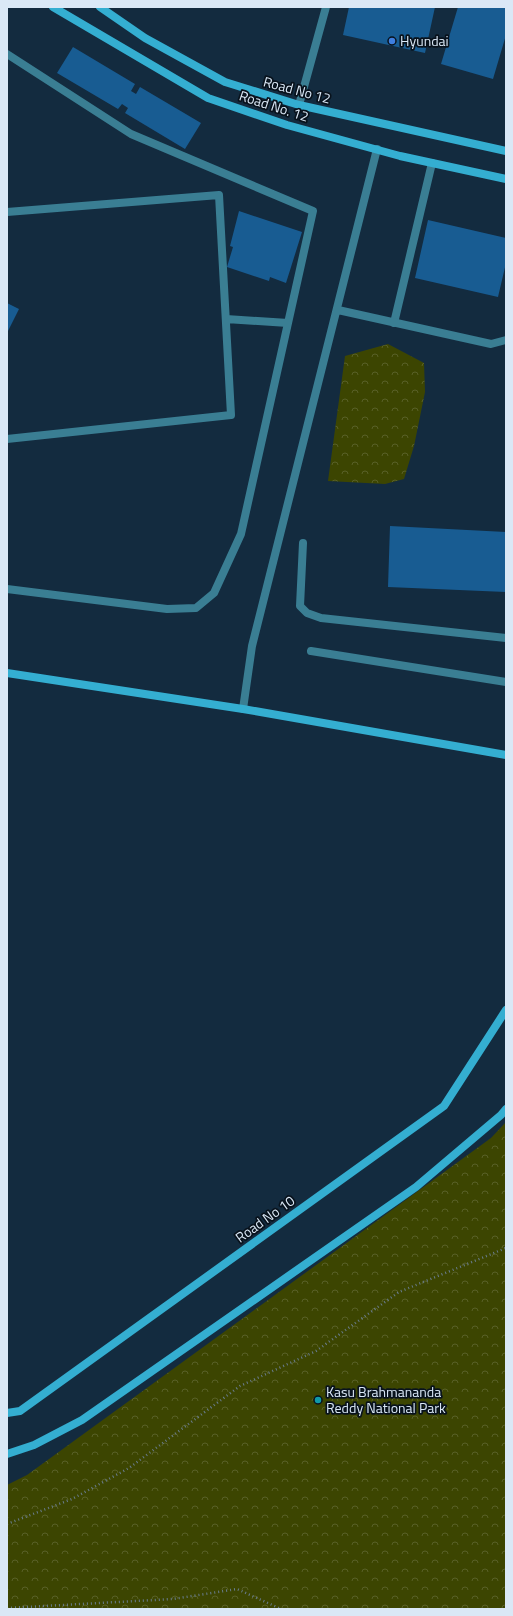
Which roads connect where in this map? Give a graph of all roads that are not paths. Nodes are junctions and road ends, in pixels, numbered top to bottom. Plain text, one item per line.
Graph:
1 (53, 7) edge
2 (100, 7) edge
3 (326, 7) edge
4 (7, 54) edge
5 (299, 105) junction
6 (377, 150) junction
7 (506, 151) edge
8 (432, 163) junction
9 (506, 179) edge
10 (7, 212) edge
11 (338, 310) junction
12 (226, 319) junction
13 (288, 323) junction
14 (394, 323) junction
15 (506, 340) edge
16 (7, 439) edge
17 (303, 543) dead end
18 (7, 589) edge
19 (506, 638) edge
20 (311, 652) dead end
21 (7, 673) edge
22 (506, 682) edge
23 (243, 709) junction
24 (506, 755) edge
25 (506, 1010) edge
26 (506, 1109) edge
27 (7, 1414) edge
28 (7, 1454) edge

1 - 6 main road, Road No. 12
2 - 5 main road, Road No 12
3 - 5 street
4 - 13 street
5 - 7 main road, Road No 12
6 - 8 main road, Road No. 12
6 - 11 street
8 - 9 main road, Road No. 12
8 - 14 street
10 - 12 street
11 - 14 street
11 - 23 street
12 - 13 street
12 - 16 street
13 - 18 street
14 - 15 street
17 - 19 street
20 - 22 street
21 - 23 main road
23 - 24 main road
25 - 27 main road, Road No 10
26 - 28 main road

